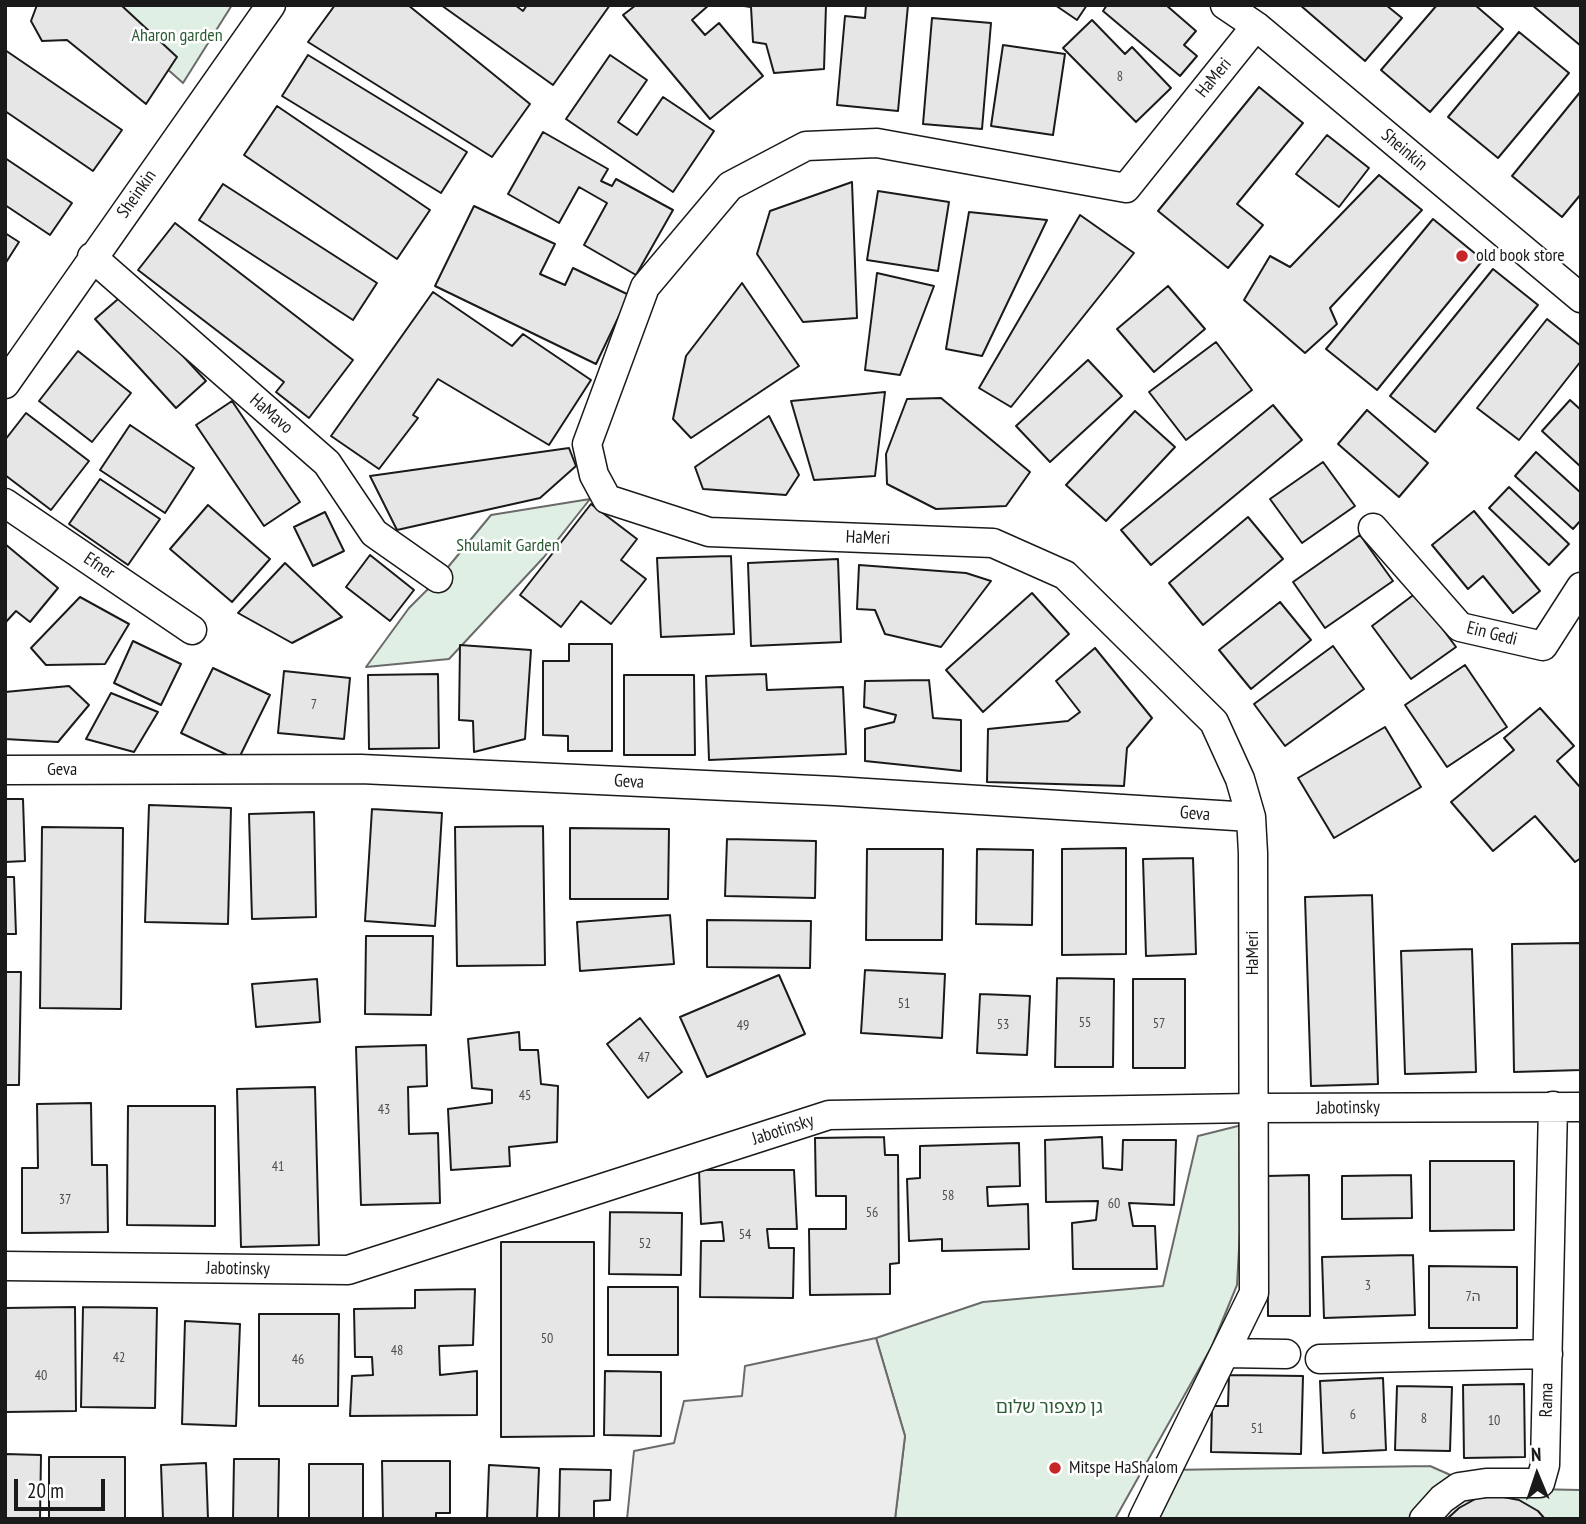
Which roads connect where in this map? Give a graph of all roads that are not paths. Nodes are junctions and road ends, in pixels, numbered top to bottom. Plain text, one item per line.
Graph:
1 (271, 5) edge
2 (1225, 5) edge
3 (1256, 26) junction
4 (92, 257) junction
5 (1581, 298) edge
6 (5, 384) edge
7 (5, 503) edge
8 (1373, 528) dead end
9 (439, 578) dead end
10 (1581, 587) edge
11 (192, 630) dead end
12 (5, 770) edge
13 (1251, 817) junction
14 (1553, 1106) junction
15 (1581, 1107) edge
16 (1253, 1108) junction
17 (5, 1266) edge
18 (1225, 1353) junction
19 (1286, 1354) dead end
20 (1548, 1354) junction
21 (1320, 1359) dead end
22 (1143, 1519) edge
23 (1424, 1519) edge

1 - 4 street, Sheinkin
2 - 3 street, Sheinkin
3 - 5 street, Sheinkin
3 - 13 street, HaMeri
4 - 6 street, Sheinkin
4 - 9 street, HaMavo
7 - 11 street, Efner
8 - 10 street, Ein Gedi
12 - 13 street, Geva
13 - 16 street, HaMeri
14 - 15 street, Jabotinsky
14 - 16 street, Jabotinsky
14 - 20 street, Rama
16 - 17 street, Jabotinsky
16 - 18 street, HaMeri
18 - 19 street
18 - 22 street, HaMeri
20 - 21 street
20 - 23 street, Rama

